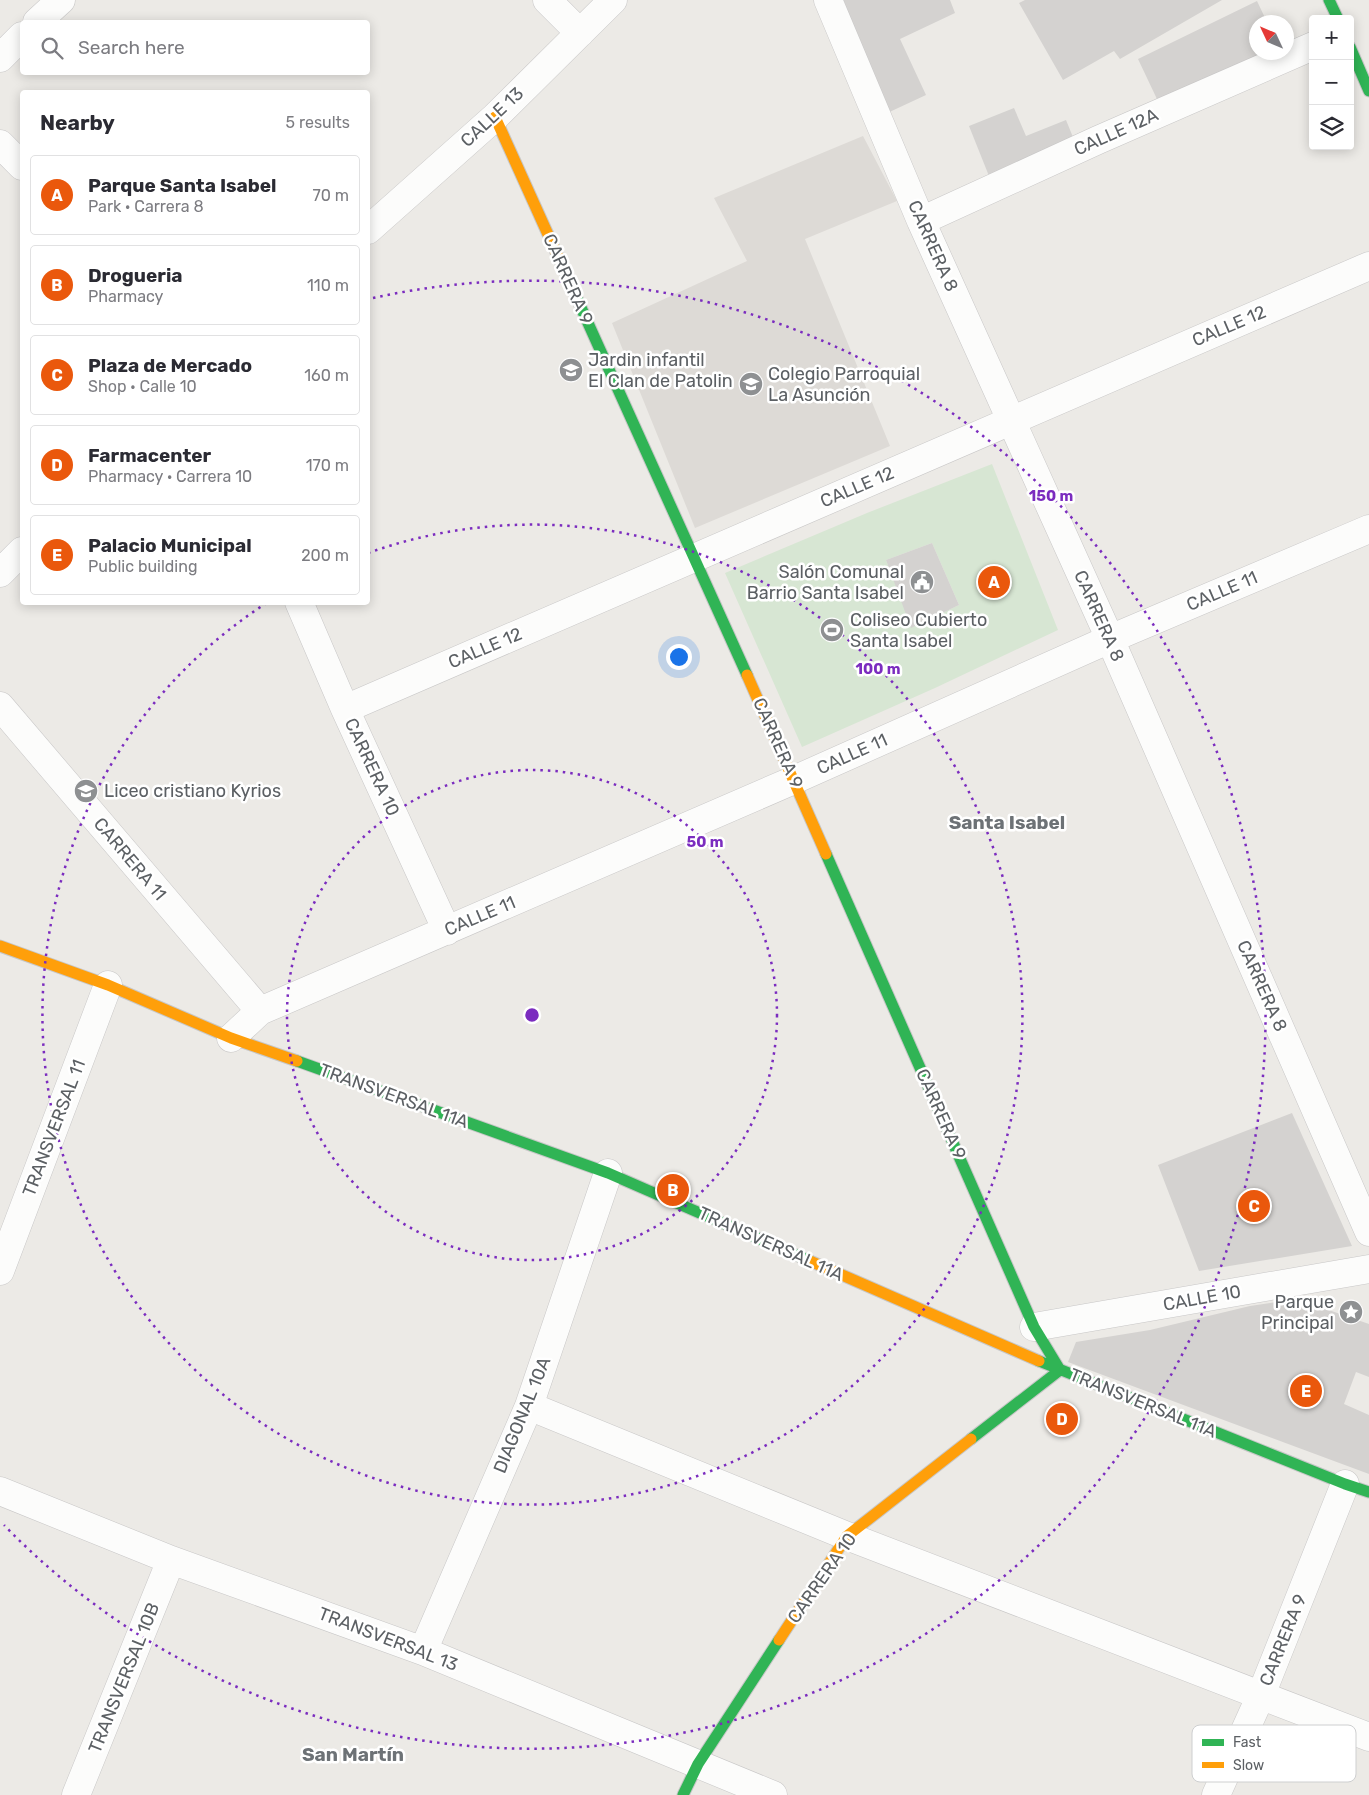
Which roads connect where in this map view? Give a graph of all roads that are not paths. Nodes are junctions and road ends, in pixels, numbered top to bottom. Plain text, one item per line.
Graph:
1 (61, 0) edge
2 (546, 0) edge
3 (613, 0) edge
4 (828, 0) edge
5 (1329, 0) edge
6 (1336, 15) edge
7 (39, 20) edge
8 (580, 32) junction
9 (20, 38) edge
10 (1309, 48) edge
11 (1354, 55) edge
12 (0, 58) edge
13 (1368, 84) edge
14 (494, 117) junction
15 (0, 144) edge
16 (20, 164) edge
17 (921, 221) junction
18 (370, 228) edge
19 (1369, 266) edge
20 (1011, 420) junction
21 (1369, 529) edge
22 (20, 553) edge
23 (694, 558) junction
24 (0, 573) edge
25 (300, 605) edge
26 (1110, 639) junction
27 (0, 706) edge
28 (345, 709) junction
29 (794, 780) junction
30 (447, 931) junction
31 (0, 946) edge
32 (108, 986) junction
33 (260, 1011) junction
34 (231, 1038) junction
35 (608, 1173) junction
36 (1369, 1232) edge
37 (1369, 1269) edge
38 (0, 1271) edge
39 (1034, 1327) junction
40 (1060, 1370) junction
41 (529, 1406) junction
42 (1357, 1488) edge
43 (0, 1491) edge
44 (847, 1536) junction
45 (171, 1560) junction
46 (423, 1651) junction
47 (1261, 1695) junction
48 (1248, 1725) edge
49 (1336, 1725) edge
50 (1356, 1733) edge
51 (1369, 1738) edge
52 (698, 1764) junction
53 (1222, 1782) edge
54 (76, 1795) edge
55 (683, 1795) edge
56 (773, 1795) edge
57 (1216, 1795) edge

1 - 7 street
2 - 8 street
3 - 8 street, CALLE 13
4 - 17 street, CARRERA 8
5 - 6 street
8 - 14 street, CALLE 13
9 - 12 street
10 - 17 street, CALLE 12A
11 - 13 street
14 - 18 street, CALLE 13
14 - 23 street, CARRERA 9
15 - 16 street
17 - 20 street, CARRERA 8
19 - 20 street, CALLE 12
20 - 23 street, CALLE 12
20 - 26 street, CARRERA 8
21 - 26 street, CALLE 11
22 - 24 street
23 - 28 street, CALLE 12
23 - 29 street, CARRERA 9
25 - 28 street, CARRERA 10
26 - 29 street, CALLE 11
26 - 36 street, CARRERA 8
27 - 33 street, CARRERA 11
28 - 30 street, CARRERA 10
29 - 30 street, CALLE 11
29 - 39 street, CARRERA 9
30 - 33 street, CALLE 11
31 - 32 street, TRANSVERSAL 11A
32 - 34 street, TRANSVERSAL 11A
32 - 38 street, TRANSVERSAL 11
33 - 34 street, CALLE 11
34 - 35 street, TRANSVERSAL 11A
35 - 40 street, TRANSVERSAL 11A
35 - 41 street, DIAGONAL 10A
37 - 39 street, CALLE 10
39 - 40 street, CARRERA 9
40 - 42 street, TRANSVERSAL 11A
40 - 44 street, CARRERA 10
41 - 44 street
41 - 46 street, DIAGONAL 10A
42 - 47 street, CARRERA 9
43 - 45 street, TRANSVERSAL 13
44 - 47 street
44 - 52 street, CARRERA 10
45 - 46 street, TRANSVERSAL 13
45 - 54 street, TRANSVERSAL 10B
46 - 52 street, TRANSVERSAL 13
47 - 48 street, CARRERA 9
47 - 49 street
50 - 51 street
52 - 55 street, CARRERA 10
52 - 56 street, TRANSVERSAL 13
53 - 57 street, CARRERA 9

